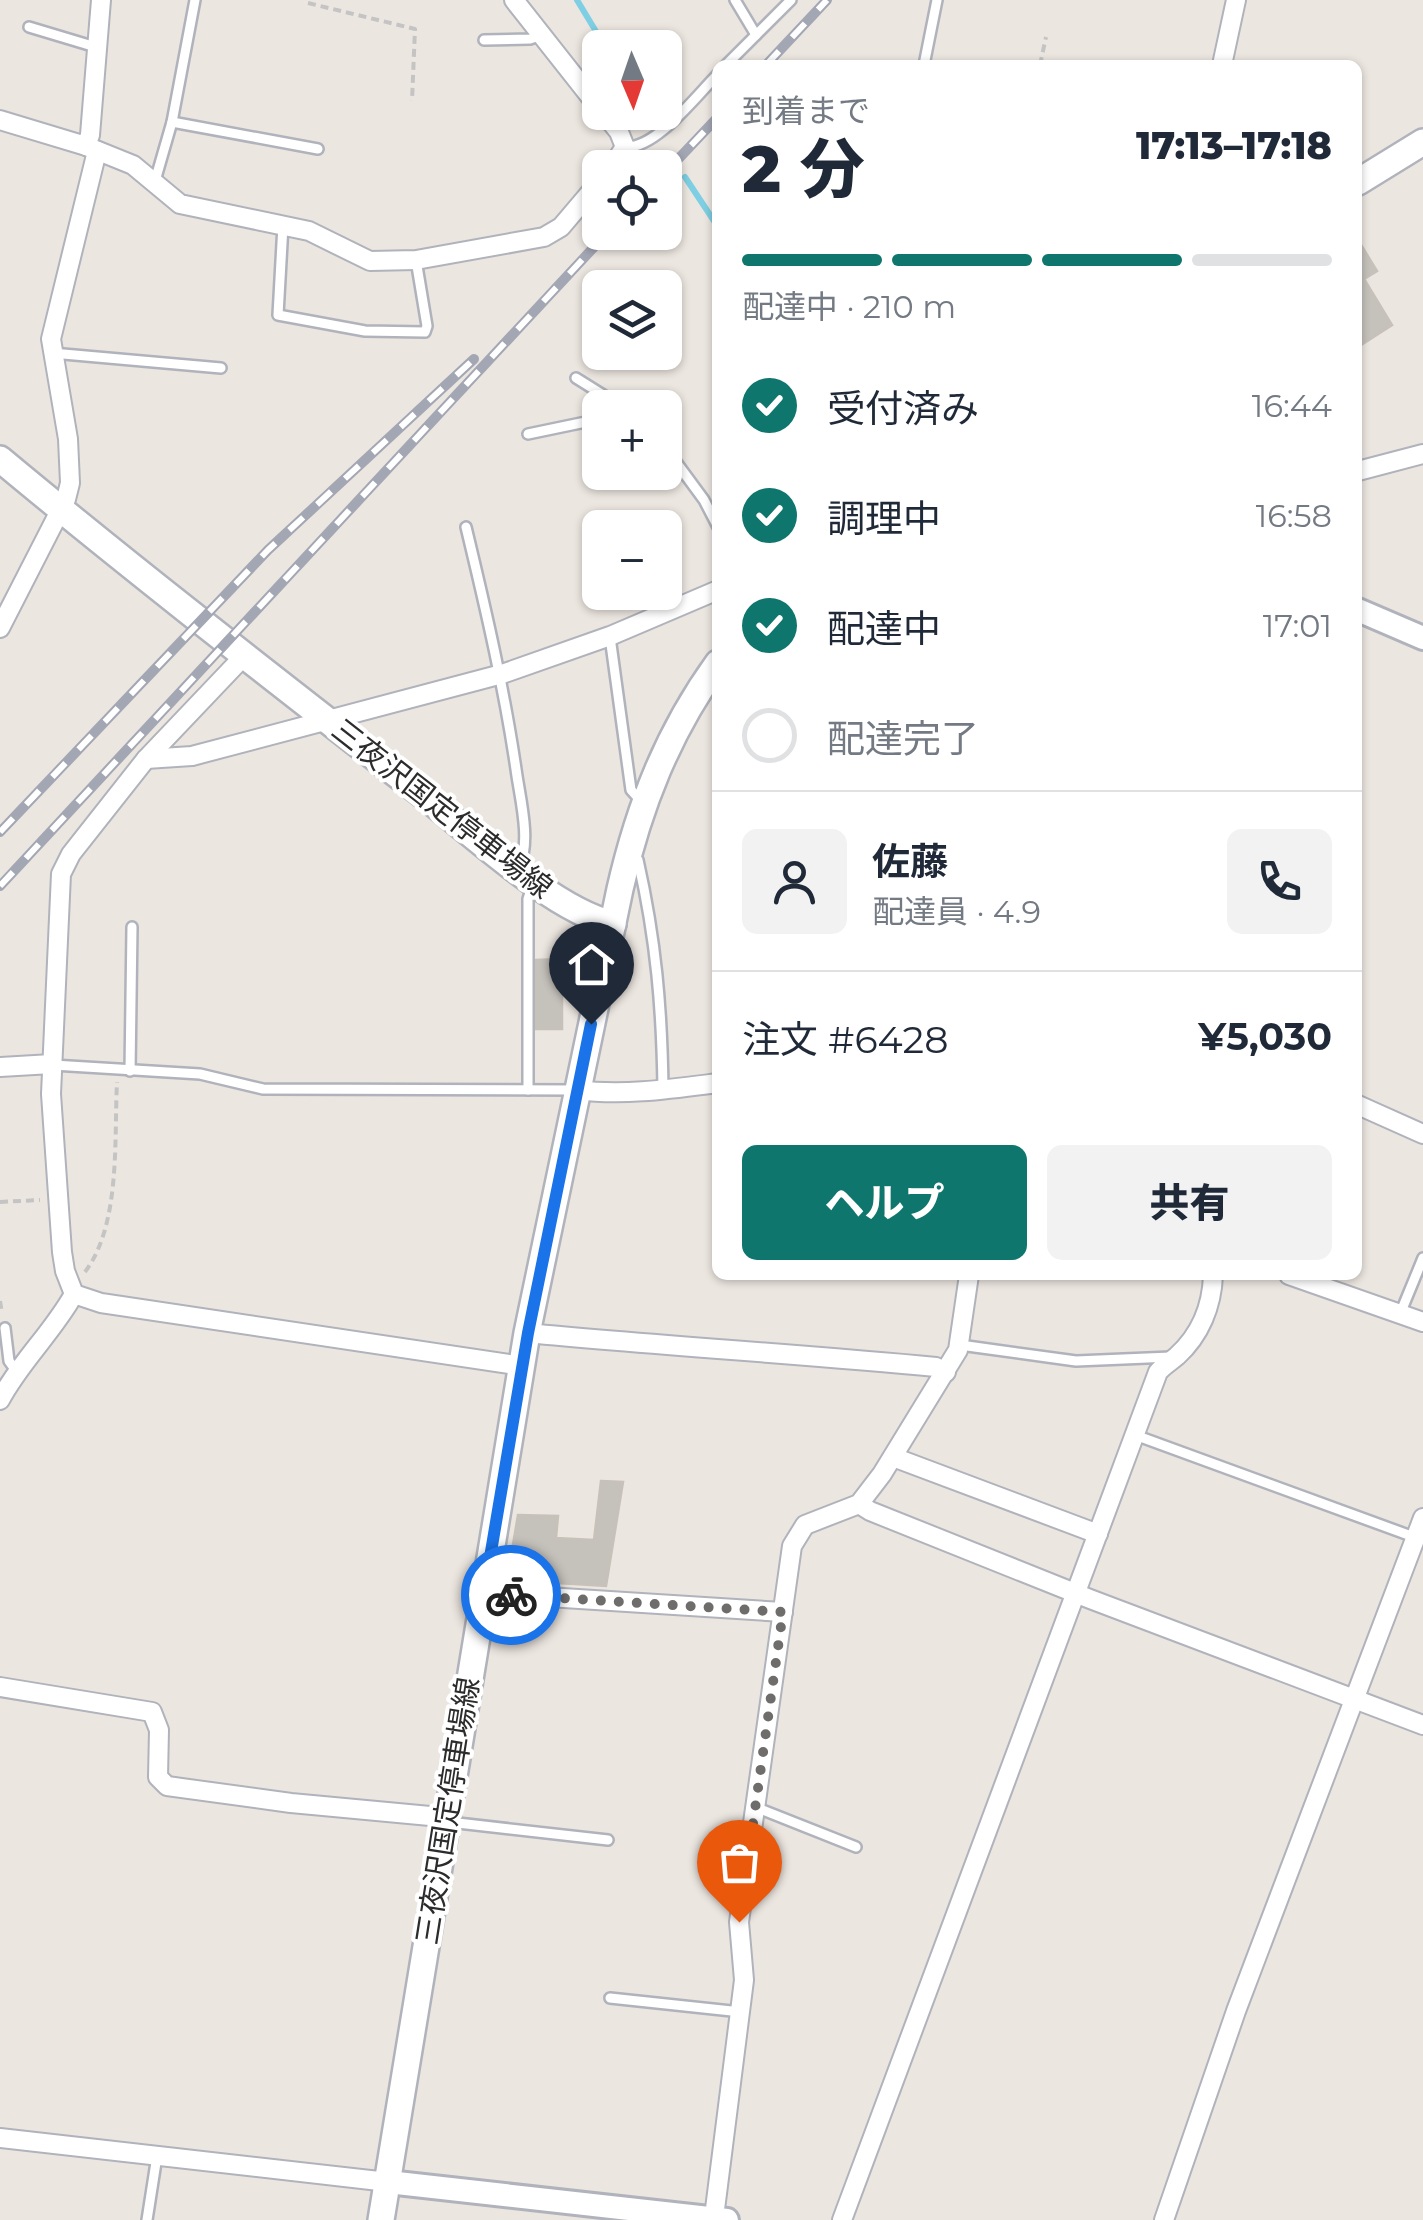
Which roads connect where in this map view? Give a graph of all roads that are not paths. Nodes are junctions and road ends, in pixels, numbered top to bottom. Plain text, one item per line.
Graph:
1 (101, 0) edge
2 (195, 0) edge
3 (514, 0) edge
4 (735, 0) edge
5 (791, 0) edge
6 (937, 0) edge
7 (1236, 0) edge
8 (30, 27) dead end
9 (756, 35) junction
10 (539, 36) junction
11 (484, 40) dead end
12 (98, 44) junction
13 (731, 60) edge
14 (925, 60) edge
15 (1223, 60) edge
16 (712, 80) edge
17 (582, 88) edge
18 (0, 120) edge
19 (172, 122) junction
20 (616, 130) edge
21 (1423, 142) edge
22 (624, 147) junction
23 (92, 149) junction
24 (318, 150) dead end
25 (622, 150) edge
26 (1362, 180) edge
27 (155, 181) junction
28 (582, 202) edge
29 (283, 226) junction
30 (416, 260) junction
31 (52, 353) junction
32 (221, 368) dead end
33 (576, 378) dead end
34 (595, 390) edge
35 (582, 424) edge
36 (528, 434) dead end
37 (1423, 454) edge
38 (0, 459) edge
39 (682, 470) edge
40 (1362, 470) edge
41 (61, 508) junction
42 (712, 515) edge
43 (466, 527) dead end
44 (712, 593) edge
45 (1362, 612) edge
46 (0, 628) edge
47 (610, 636) junction
48 (1423, 638) edge
49 (244, 656) junction
50 (712, 673) edge
51 (502, 674) junction
52 (328, 720) junction
53 (146, 760) junction
54 (643, 802) junction
55 (630, 848) junction
56 (526, 875) junction
57 (613, 924) junction
58 (132, 927) dead end
59 (52, 1064) junction
60 (0, 1066) edge
61 (125, 1071) junction
62 (712, 1084) edge
63 (528, 1090) junction
64 (577, 1090) junction
65 (663, 1090) junction
66 (1362, 1107) edge
67 (1423, 1134) edge
68 (1423, 1258) edge
69 (968, 1280) edge
70 (1213, 1280) edge
71 (1303, 1280) edge
72 (72, 1288) junction
73 (1400, 1314) junction
74 (1423, 1322) edge
75 (5, 1328) dead end
76 (528, 1333) junction
77 (960, 1345) junction
78 (1176, 1357) junction
79 (522, 1366) junction
80 (17, 1372) junction
81 (946, 1372) junction
82 (0, 1400) edge
83 (1135, 1435) junction
84 (893, 1457) junction
85 (859, 1504) junction
86 (1421, 1525) edge
87 (1098, 1534) junction
88 (484, 1593) junction
89 (1077, 1593) junction
90 (783, 1612) junction
91 (0, 1687) edge
92 (1356, 1700) junction
93 (1423, 1724) edge
94 (755, 1807) junction
95 (446, 1822) junction
96 (608, 1840) dead end
97 (856, 1847) dead end
98 (610, 1998) dead end
99 (740, 2012) junction
100 (0, 2138) edge
101 (156, 2156) junction
102 (388, 2182) junction
103 (721, 2219) edge
104 (147, 2220) edge
105 (381, 2220) edge
106 (842, 2220) edge
107 (1164, 2220) edge

1 - 12 street
2 - 19 lane
3 - 10 street
4 - 9 lane
5 - 9 lane
6 - 14 lane
7 - 15 street
8 - 12 lane
9 - 13 lane
10 - 11 lane
10 - 17 street
12 - 23 street
16 - 22 lane
18 - 23 street
19 - 24 lane
19 - 27 lane
20 - 22 street
21 - 26 main road
22 - 25 street
23 - 27 street
23 - 31 street
27 - 29 street
28 - 30 street
29 - 30 street
29 - 30 lane
31 - 32 lane
31 - 41 street
33 - 34 lane
35 - 36 lane
37 - 40 street
38 - 41 main road, 三夜沢国定停車場線
39 - 42 lane
41 - 46 street
41 - 49 main road, 三夜沢国定停車場線
43 - 51 lane
44 - 47 street
45 - 48 street
47 - 51 street
47 - 54 lane
49 - 52 main road, 三夜沢国定停車場線
49 - 53 street
50 - 54 main road
51 - 52 street
51 - 56 lane
52 - 53 street
52 - 56 main road, 三夜沢国定停車場線
53 - 59 street
54 - 55 main road
55 - 57 main road
55 - 65 lane
56 - 57 main road, 三夜沢国定停車場線
56 - 63 lane
57 - 64 main road, 三夜沢国定停車場線
58 - 61 lane
59 - 60 street
59 - 61 lane
59 - 72 street
61 - 63 lane
62 - 65 street
63 - 64 lane
64 - 65 street
64 - 76 main road, 三夜沢国定停車場線
66 - 67 street
68 - 73 lane
69 - 77 street
70 - 78 street
71 - 73 street
72 - 79 street
72 - 80 street
73 - 74 street
75 - 80 lane
76 - 79 main road, 三夜沢国定停車場線
76 - 81 street
77 - 78 lane
77 - 81 street
78 - 83 street
79 - 88 main road, 三夜沢国定停車場線
80 - 82 street
81 - 84 street
83 - 86 lane
83 - 87 street
84 - 85 street
84 - 87 street
85 - 89 street
85 - 90 street
86 - 92 street
87 - 89 street
88 - 90 street
88 - 95 main road, 三夜沢国定停車場線
89 - 92 street
89 - 106 street
90 - 94 street
91 - 95 street
92 - 93 street
92 - 107 street
94 - 97 lane
94 - 99 street
95 - 96 lane
95 - 102 main road, 三夜沢国定停車場線
98 - 99 lane
99 - 103 street
100 - 101 street
101 - 102 street
101 - 104 lane
102 - 103 street
102 - 105 main road, 三夜沢国定停車場線

